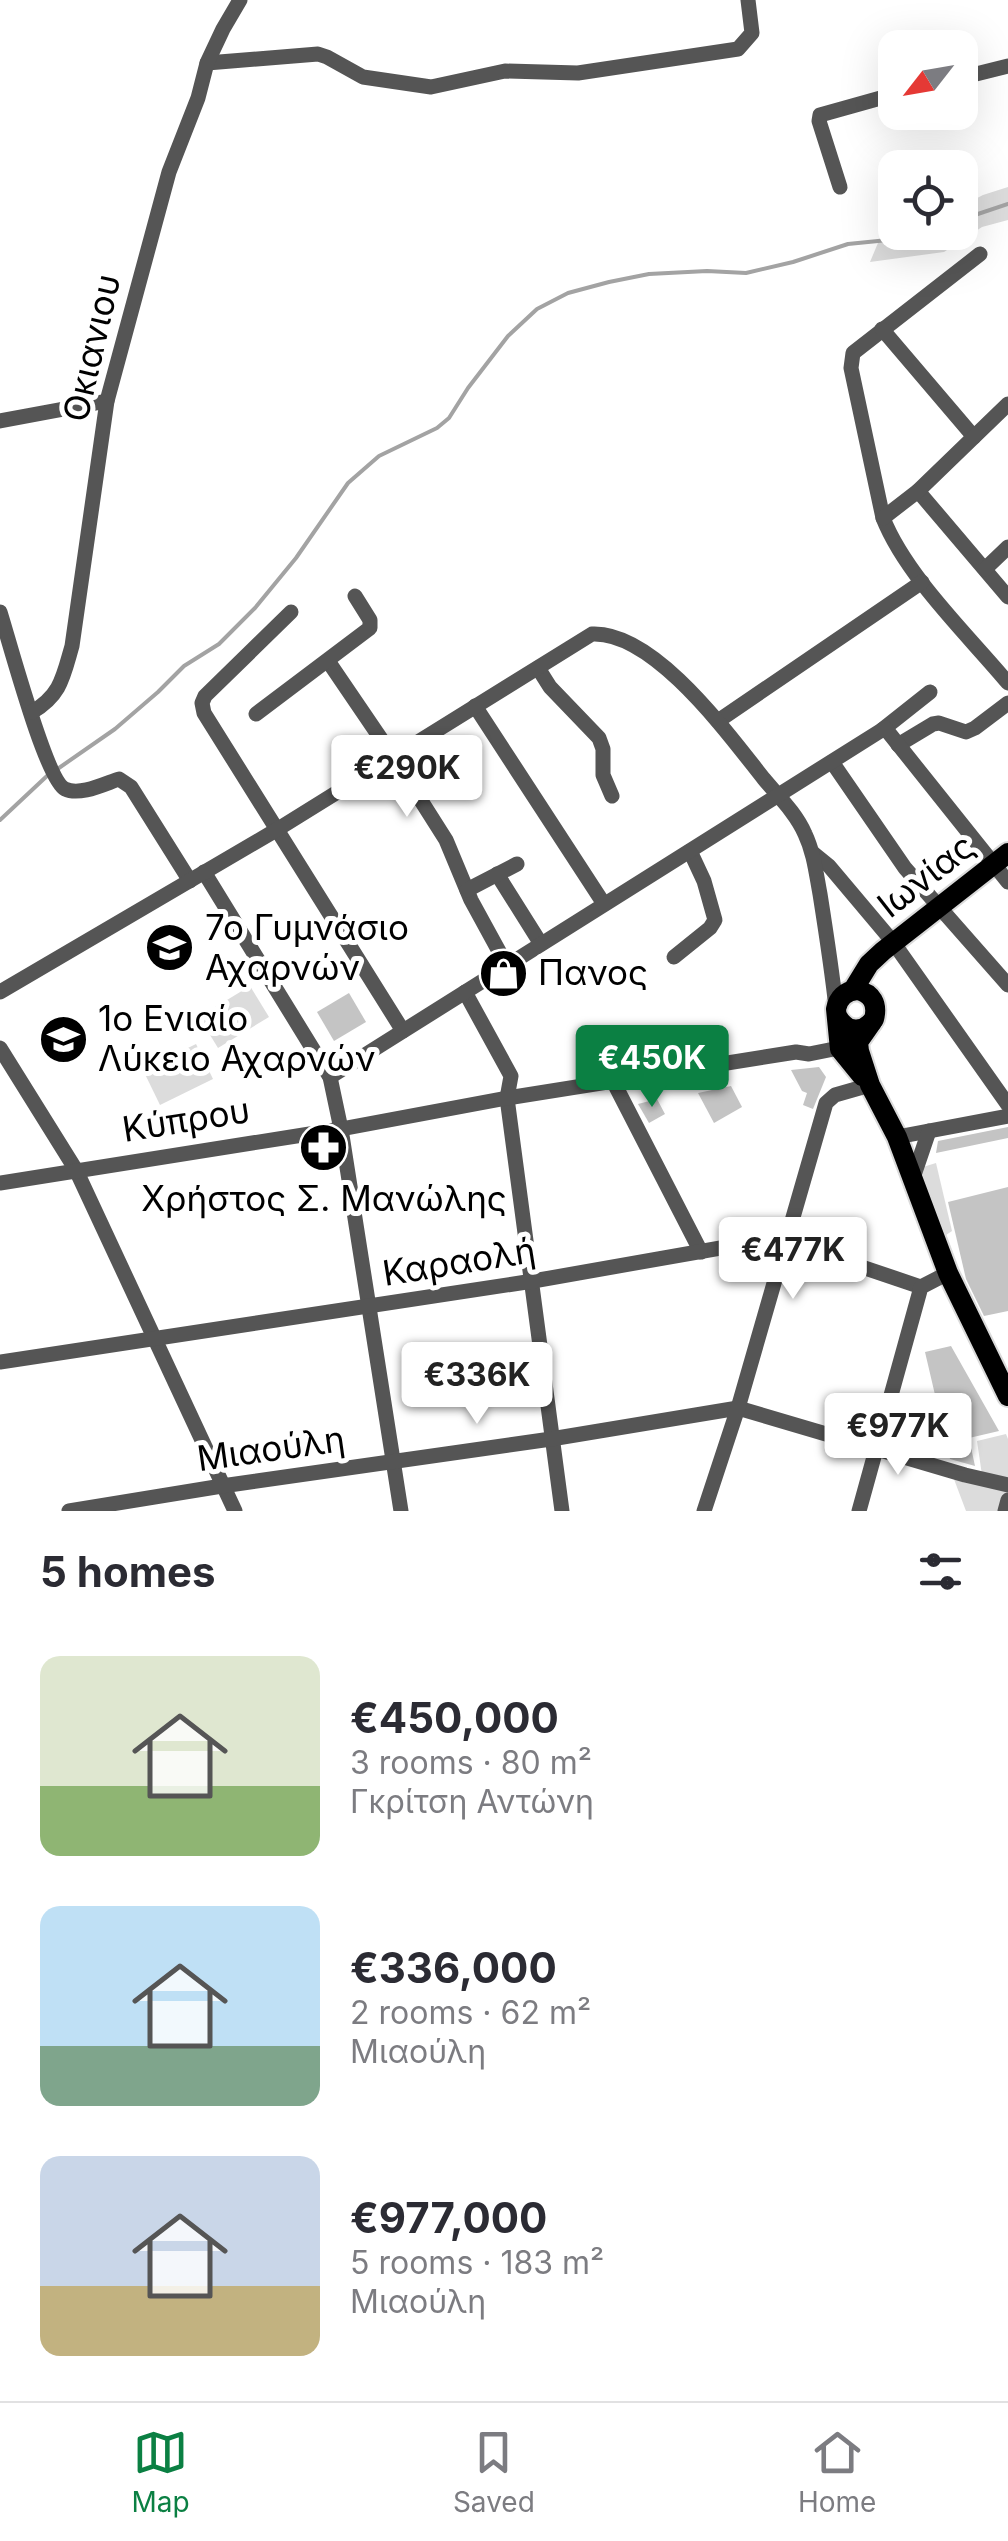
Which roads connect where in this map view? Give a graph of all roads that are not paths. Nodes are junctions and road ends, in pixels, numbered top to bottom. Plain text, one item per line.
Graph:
1 (240, 0) edge
2 (748, 0) edge
3 (207, 63) junction
4 (1007, 70) edge
5 (978, 75) edge
6 (878, 99) edge
7 (840, 187) dead end
8 (980, 254) dead end
9 (882, 329) junction
10 (107, 401) junction
11 (1008, 404) edge
12 (0, 422) edge
13 (974, 437) junction
14 (918, 490) junction
15 (884, 518) junction
16 (1008, 546) edge
17 (985, 569) junction
18 (922, 582) junction
19 (356, 596) dead end
20 (1008, 597) edge
21 (0, 612) edge
22 (291, 612) dead end
23 (328, 661) junction
24 (538, 668) junction
25 (1008, 683) edge
26 (930, 692) dead end
27 (1008, 703) edge
28 (474, 706) junction
29 (32, 712) junction
30 (256, 714) dead end
31 (718, 721) junction
32 (884, 729) junction
33 (898, 745) junction
34 (394, 758) junction
35 (832, 762) junction
36 (612, 796) dead end
37 (777, 796) junction
38 (278, 829) junction
39 (690, 851) junction
40 (812, 854) junction
41 (1000, 858) edge
42 (517, 864) dead end
43 (497, 874) junction
44 (197, 877) junction
45 (1008, 882) edge
46 (467, 890) junction
47 (604, 904) junction
48 (937, 906) junction
49 (542, 944) junction
50 (888, 946) junction
51 (830, 953) junction
52 (674, 957) dead end
53 (507, 966) junction
54 (1008, 985) edge
55 (853, 990) junction
56 (0, 992) edge
57 (465, 992) junction
58 (874, 1015) junction
59 (842, 1029) junction
60 (403, 1031) junction
61 (0, 1048) edge
62 (330, 1077) junction
63 (613, 1082) junction
64 (870, 1085) junction
65 (507, 1098) junction
66 (1008, 1105) edge
67 (1008, 1116) edge
68 (341, 1129) junction
69 (929, 1131) junction
70 (896, 1137) junction
71 (76, 1170) junction
72 (913, 1178) junction
73 (0, 1183) edge
74 (786, 1245) junction
75 (701, 1252) junction
76 (948, 1273) junction
77 (532, 1282) junction
78 (921, 1287) junction
79 (369, 1307) junction
80 (154, 1338) junction
81 (1, 1360) edge
82 (1008, 1396) edge
83 (738, 1408) junction
84 (551, 1439) junction
85 (877, 1448) junction
86 (394, 1462) junction
87 (1008, 1485) edge
88 (222, 1486) junction
89 (1008, 1500) edge
90 (69, 1511) edge
91 (235, 1511) edge
92 (401, 1511) edge
93 (562, 1511) edge
94 (704, 1511) edge
95 (859, 1511) edge
96 (1005, 1511) edge

1 - 3 street, Οκιανιου
2 - 3 street
3 - 10 street, Οκιανιου
4 - 5 street
6 - 7 street
8 - 9 street
9 - 13 street
9 - 15 street
10 - 12 street
10 - 29 street, Οκιανιου
11 - 13 street
13 - 14 street
14 - 15 street
14 - 17 street
15 - 18 street
16 - 17 street
17 - 20 street
18 - 25 street
18 - 31 street
19 - 23 street
21 - 29 street
22 - 38 street
23 - 30 street
23 - 34 street
24 - 28 street
24 - 31 street
24 - 36 street
26 - 32 street
27 - 33 street
28 - 34 street
28 - 47 street
29 - 44 street
31 - 37 street
32 - 33 street
32 - 35 street
33 - 41 street
34 - 38 street
34 - 46 street
35 - 37 street
35 - 48 street
37 - 39 street
37 - 40 street
38 - 44 street
38 - 60 street
39 - 47 street
39 - 52 street
40 - 50 street
40 - 51 street
41 - 45 street
41 - 48 main road, Ιωνίας
42 - 43 street
43 - 46 street
43 - 49 street
44 - 56 street
44 - 62 street
46 - 53 street
47 - 49 street
48 - 50 main road, Ιωνίας
48 - 54 street
49 - 53 street
50 - 55 main road, Ιωνίας
50 - 58 main road, Ιωνίας
50 - 66 street
51 - 55 street
51 - 59 street
53 - 57 street
55 - 58 main road
55 - 59 main road, Ιωνίας
57 - 60 street
57 - 65 street
58 - 59 main road, Κύπρου
58 - 59 main road
59 - 63 street, Κύπρου
59 - 64 main road
60 - 62 street
61 - 71 street
62 - 68 street
63 - 65 street, Κύπρου
63 - 75 street
64 - 70 main road
64 - 74 street
65 - 68 street, Κύπρου
65 - 77 street
67 - 69 street
68 - 71 street, Κύπρου
68 - 79 street
69 - 70 street
69 - 72 street
70 - 72 main road
71 - 73 street, Κύπρου
71 - 80 street
72 - 76 main road
74 - 75 street, Καραολή
74 - 78 street, Καραολή
74 - 83 street
75 - 77 street, Καραολή
76 - 78 street
76 - 82 main road
77 - 79 street, Καραολή
77 - 84 street
78 - 85 street
79 - 80 street, Καραολή
79 - 86 street
80 - 81 street, Καραολή
80 - 88 street
83 - 84 street, Μιαούλη
83 - 85 street, Μιαούλη
83 - 94 street
84 - 86 street, Μιαούλη
84 - 93 street
85 - 87 street, Μιαούλη
85 - 95 street
86 - 88 street, Μιαούλη
86 - 92 street
88 - 90 street, Μιαούλη
88 - 91 street
89 - 96 street

